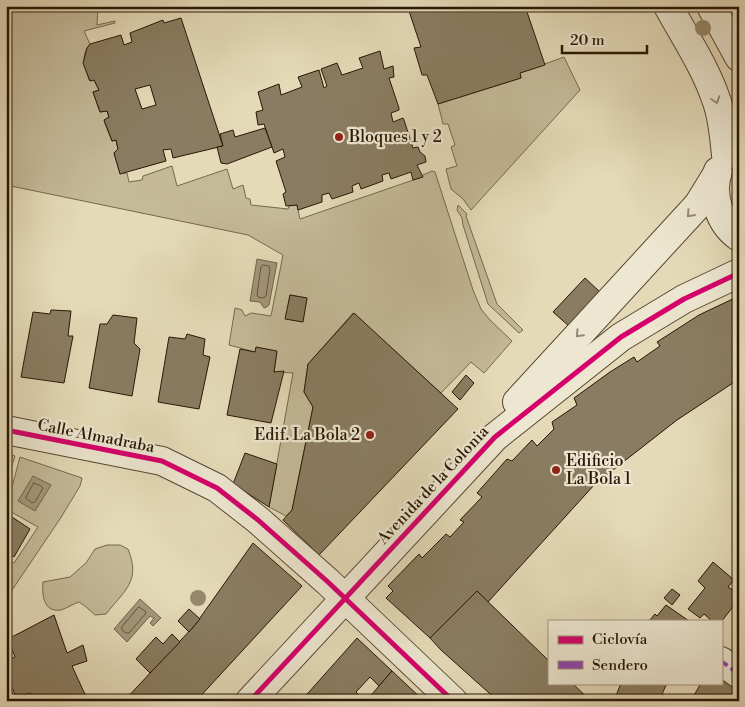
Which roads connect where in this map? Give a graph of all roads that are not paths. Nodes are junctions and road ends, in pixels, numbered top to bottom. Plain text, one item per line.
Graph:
1 (668, 6) edge
2 (711, 6) edge
3 (739, 56) edge
4 (727, 157) edge
5 (739, 237) edge
6 (739, 274) edge
7 (6, 430) edge
8 (495, 437) junction
9 (345, 599) junction
10 (722, 662) edge
11 (739, 674) edge
12 (250, 701) edge
13 (453, 701) edge

1 -> 4 street
2 - 3 street
4 - 5 street
4 -> 8 street, Avenida de la Colonia
6 - 8 street, Avenida de la Colonia
7 - 9 street, Calle Almadraba
8 - 9 street, Avenida de la Colonia
9 - 12 street, Avenida de la Colonia
9 - 13 street, Calle Almadraba
10 - 11 street

